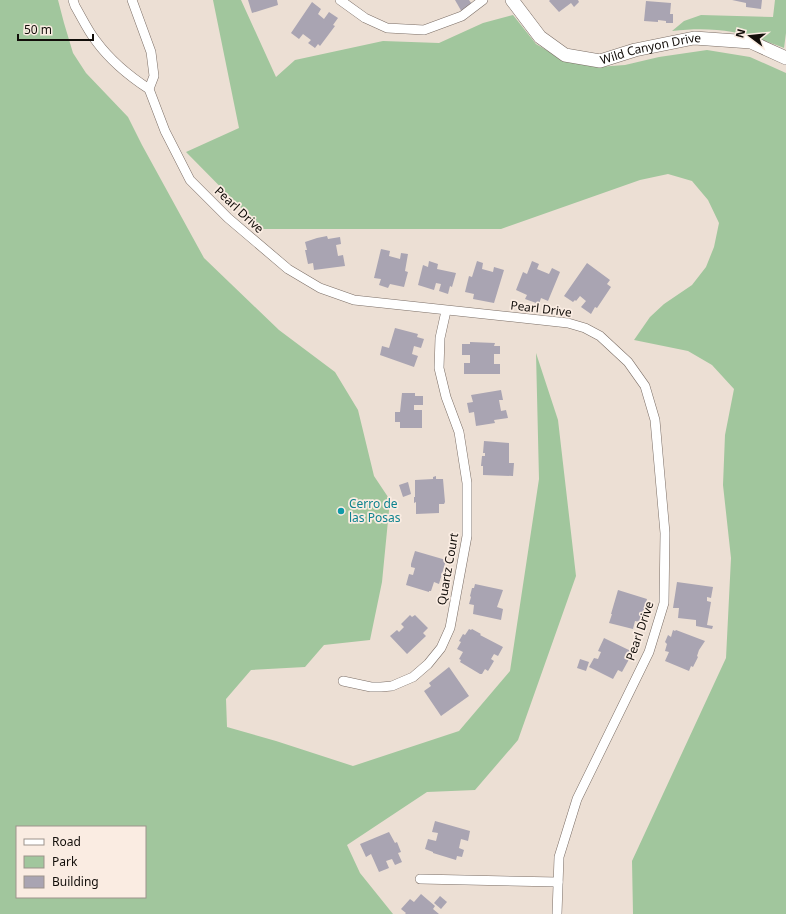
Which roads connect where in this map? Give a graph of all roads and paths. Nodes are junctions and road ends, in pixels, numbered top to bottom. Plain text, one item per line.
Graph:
1 (73, 0) edge
2 (132, 0) edge
3 (340, 0) edge
4 (483, 0) edge
5 (512, 0) edge
6 (786, 58) edge
7 (149, 89) junction
8 (446, 311) junction
9 (343, 681) dead end
10 (420, 879) dead end
11 (558, 882) junction
12 (557, 914) edge

1 - 7 street
2 - 7 street
3 - 4 street
5 - 6 street, Wild Canyon Drive
7 - 8 street, Pearl Drive
8 - 9 street, Quartz Court
8 - 11 street, Pearl Drive
10 - 11 street
11 - 12 street, Pearl Drive

